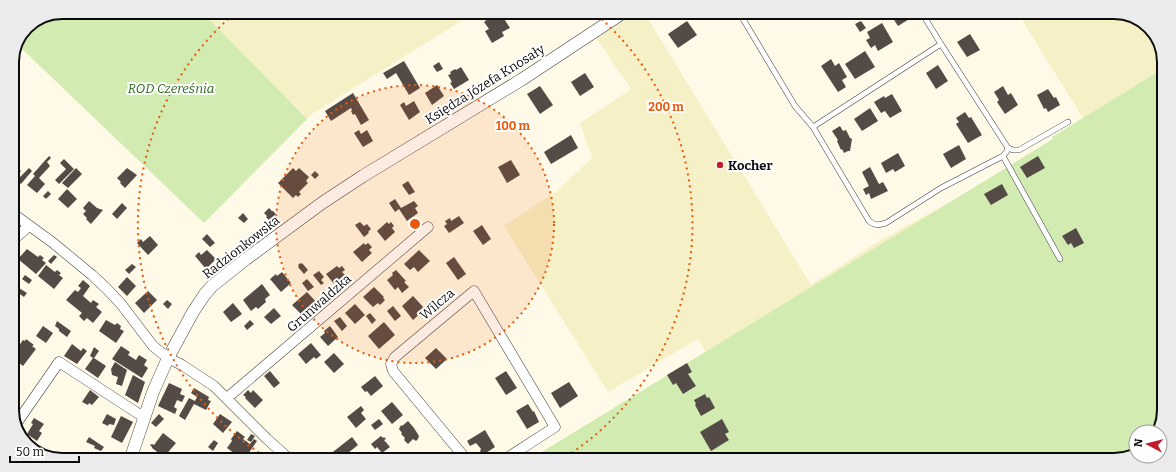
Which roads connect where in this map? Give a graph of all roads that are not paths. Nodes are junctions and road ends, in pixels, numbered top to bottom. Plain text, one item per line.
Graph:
1 (613, 19) edge
2 (743, 19) edge
3 (925, 19) edge
4 (941, 44) junction
5 (1068, 122) dead end
6 (813, 127) junction
7 (1008, 148) junction
8 (1003, 156) junction
9 (363, 176) joint
10 (19, 218) edge
11 (30, 226) junction
12 (428, 227) dead end
13 (19, 235) edge
14 (1060, 259) dead end
15 (168, 358) junction
16 (227, 398) junction
17 (20, 418) edge
18 (145, 418) junction
19 (132, 453) edge
20 (283, 453) edge
21 (461, 453) edge
22 (514, 453) edge

1 - 9 street, Księdza Józefa Knosały
2 - 6 lane
3 - 4 lane
4 - 6 lane
4 - 7 lane
5 - 7 lane
6 - 8 lane
7 - 8 lane
8 - 14 lane
9 - 15 street, Radzionkowska
10 - 11 street
11 - 13 street
11 - 15 street
12 - 16 street, Grunwaldzka
15 - 16 street
15 - 18 street, Radzionkowska
16 - 20 street
17 - 18 street
18 - 19 street, Radzionkowska
21 - 22 street, Wilcza

